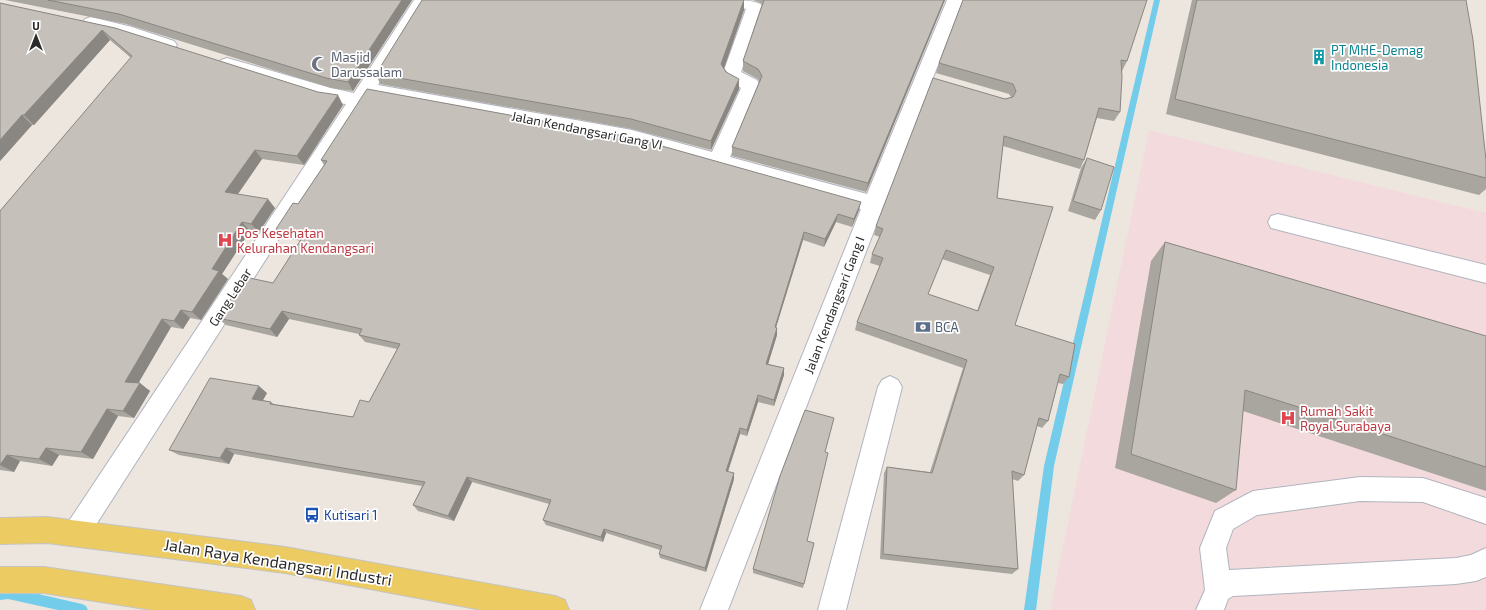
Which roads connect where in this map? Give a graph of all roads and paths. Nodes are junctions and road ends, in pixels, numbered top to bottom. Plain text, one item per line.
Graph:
1 (422, 0) edge
2 (737, 0) edge
3 (955, 0) edge
4 (74, 20) edge
5 (182, 50) edge
6 (212, 59) edge
7 (363, 94) junction
8 (718, 161) junction
9 (873, 204) junction
10 (1278, 222) dead end
11 (1486, 274) edge
12 (890, 387) dead end
13 (1486, 511) edge
14 (0, 531) edge
15 (76, 533) junction
16 (1486, 561) edge
17 (0, 580) edge
18 (1214, 600) edge
19 (159, 604) edge
20 (241, 610) edge
21 (555, 610) edge
22 (714, 610) edge
23 (832, 610) edge

1 - 7 street, Gang Lebar
2 - 8 street
3 - 9 street, Jalan Kendangsari Gang I
4 - 5 street
6 - 7 street, Jalan Kendangsari Gang VI
7 - 8 street, Jalan Kendangsari Gang VI
7 - 15 street, Gang Lebar
8 - 9 street, Jalan Kendangsari Gang VI
9 - 22 street, Jalan Kendangsari Gang I
10 - 11 street
12 - 23 street
13 - 18 street
14 - 15 main road, Jalan Raya Kendangsari Industri
15 - 21 main road, Jalan Raya Kendangsari Industri
16 - 18 street
17 - 19 main road
19 - 20 main road

